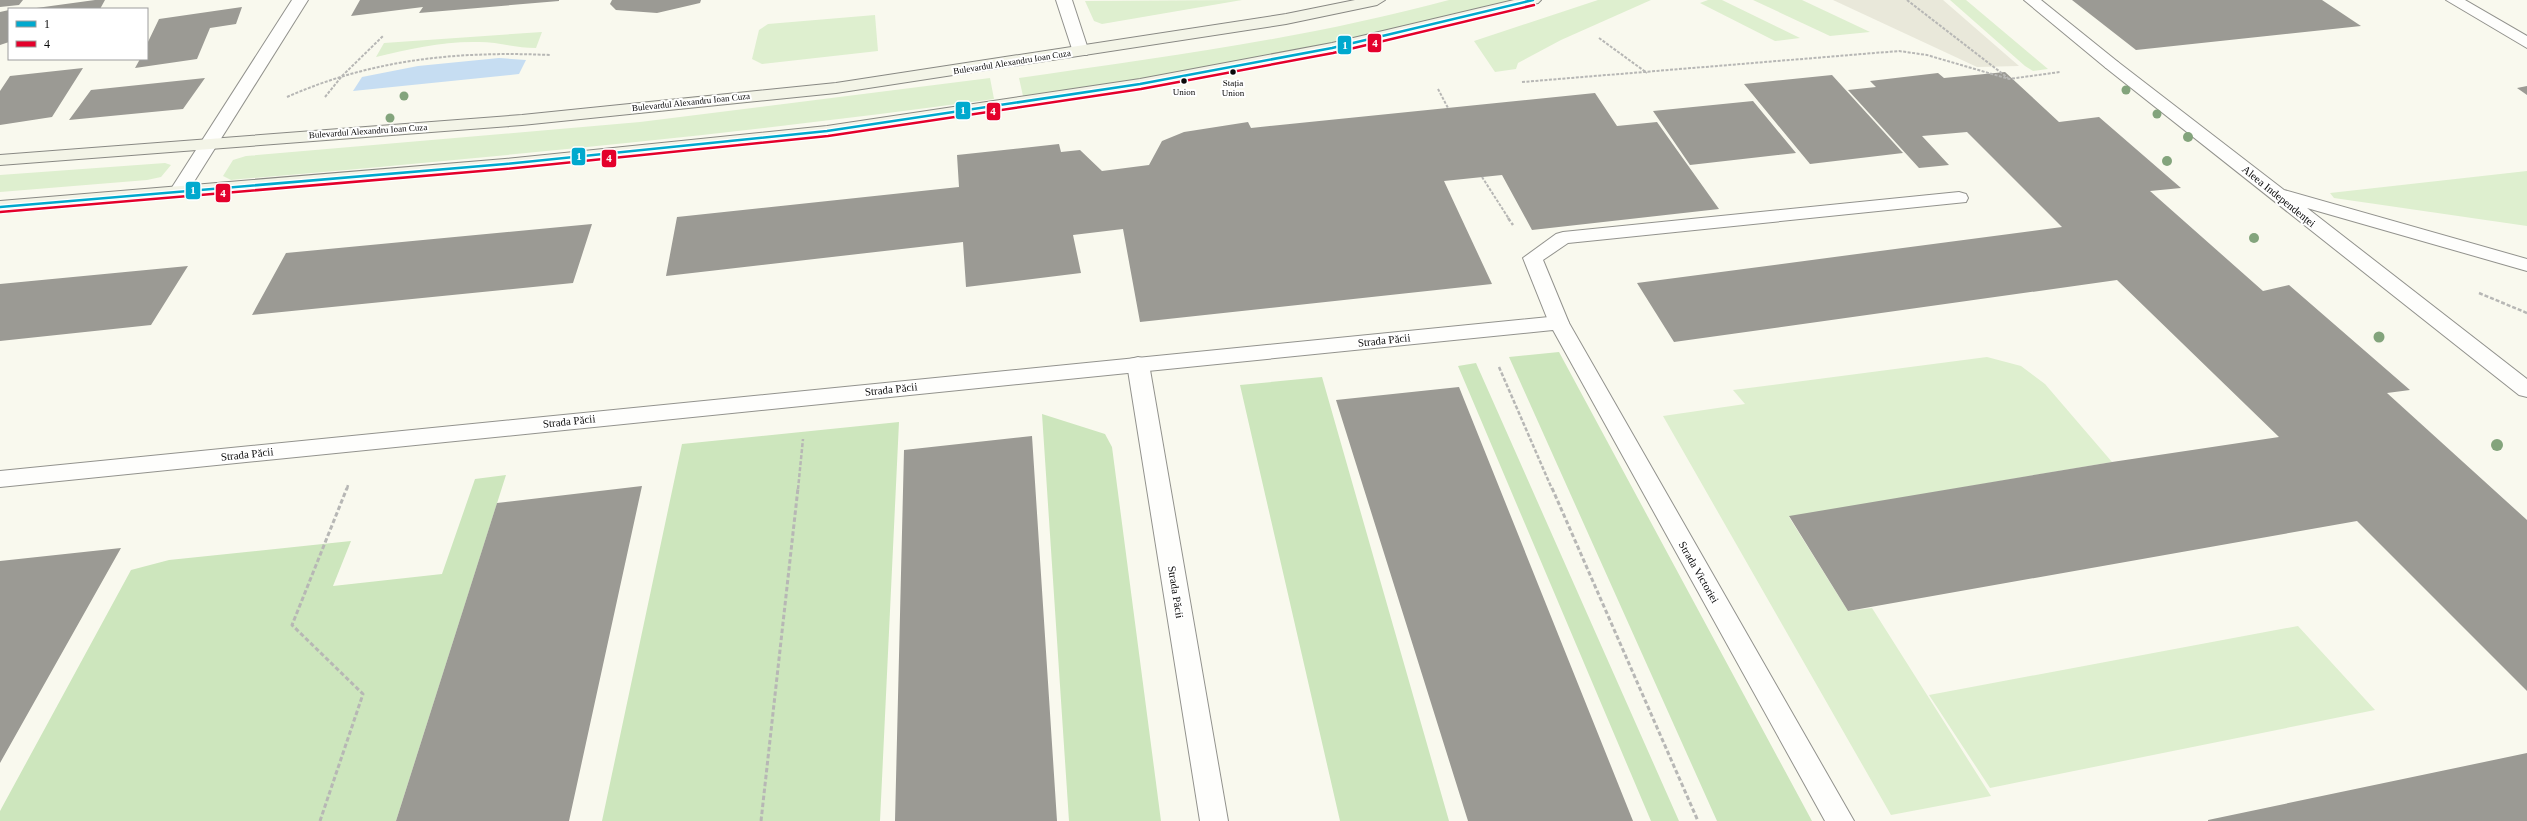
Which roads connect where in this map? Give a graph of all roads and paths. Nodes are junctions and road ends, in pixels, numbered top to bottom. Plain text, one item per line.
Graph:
1 (300, 0) edge
2 (1064, 0) edge
3 (1377, 0) edge
4 (1533, 0) edge
5 (1907, 0) edge
6 (2032, 0) edge
7 (2454, 0) edge
8 (383, 36) dead end
9 (1599, 38) dead end
10 (2527, 43) edge
11 (1081, 52) junction
12 (550, 55) dead end
13 (2112, 65) junction
14 (1647, 73) junction
15 (342, 76) junction
16 (2009, 79) junction
17 (1522, 82) dead end
18 (1438, 89) dead end
19 (285, 98) dead end
20 (323, 100) dead end
21 (1448, 108) dead end
22 (209, 144) junction
23 (0, 160) edge
24 (1482, 177) dead end
25 (178, 192) junction
26 (2275, 193) junction
27 (1959, 198) dead end
28 (0, 207) edge
29 (1533, 258) junction
30 (2527, 265) edge
31 (1559, 323) junction
32 (1496, 361) dead end
33 (1138, 364) junction
34 (2527, 390) edge
35 (808, 397) junction
36 (366, 442) junction
37 (0, 479) edge
38 (320, 821) edge
39 (761, 821) edge
40 (1214, 821) edge
41 (1698, 821) edge
42 (1840, 821) edge

1 - 22 street
2 - 11 street
3 - 11 main road, Bulevardul Alexandru Ioan Cuza
4 - 25 main road
5 - 16 path
6 - 13 street, Aleea Independenței
7 - 10 street
8 - 15 path
9 - 14 path
11 - 22 main road, Bulevardul Alexandru Ioan Cuza
12 - 15 path
13 - 16 path
13 - 26 street, Aleea Independenței
14 - 16 path
14 - 17 path
15 - 19 path
15 - 20 path
18 - 21 path
22 - 23 main road, Bulevardul Alexandru Ioan Cuza
22 - 25 street
24 - 29 path
25 - 28 main road
26 - 30 street
26 - 34 street, Aleea Independenței
27 - 29 street
29 - 31 street, Strada Victoriei
31 - 33 street, Strada Păcii
31 - 42 street, Strada Victoriei
32 - 41 path
33 - 35 street, Strada Păcii
33 - 40 street, Strada Păcii
35 - 36 street, Strada Păcii
35 - 39 path
36 - 37 street, Strada Păcii
36 - 38 path

